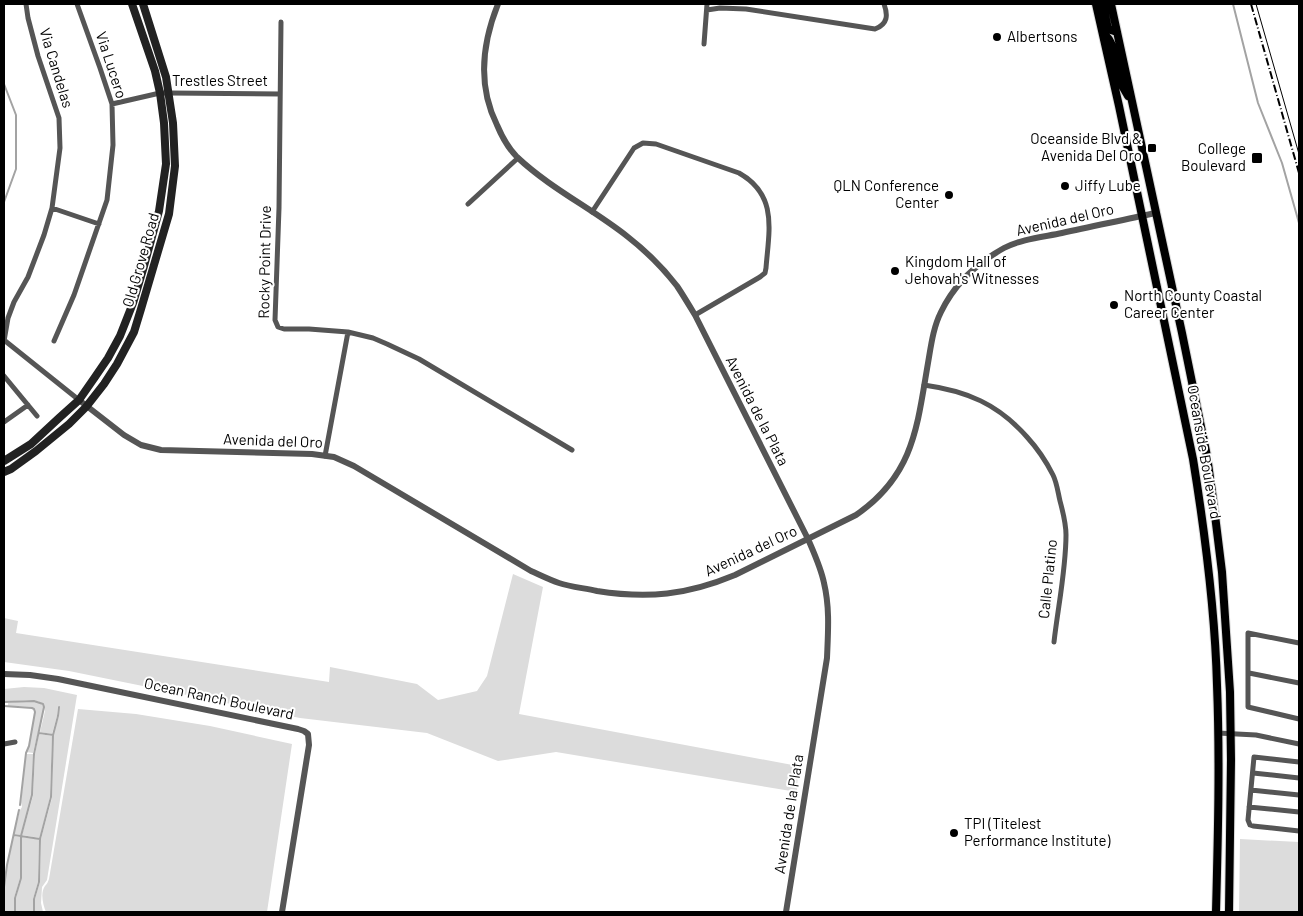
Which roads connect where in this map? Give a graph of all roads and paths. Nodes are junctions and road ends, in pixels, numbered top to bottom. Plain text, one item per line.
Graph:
1 (26, 4) edge
2 (77, 4) edge
3 (132, 4) edge
4 (143, 4) edge
5 (498, 4) edge
6 (884, 4) edge
7 (1096, 4) edge
8 (1103, 4) edge
9 (1111, 4) edge
10 (707, 7) edge
11 (281, 22) dead end
12 (1117, 32) junction
13 (1102, 34) junction
14 (704, 44) dead end
15 (160, 93) junction
16 (169, 93) junction
17 (280, 94) junction
18 (112, 104) junction
19 (1133, 105) junction
20 (518, 158) junction
21 (468, 204) dead end
22 (52, 208) junction
23 (592, 212) junction
24 (1155, 213) junction
25 (1142, 216) junction
26 (99, 224) junction
27 (695, 315) junction
28 (348, 332) junction
29 (4, 341) edge
30 (54, 341) dead end
31 (4, 376) edge
32 (924, 385) junction
33 (78, 400) junction
34 (28, 405) junction
35 (86, 407) junction
36 (37, 416) dead end
37 (4, 422) edge
38 (572, 450) dead end
39 (325, 456) junction
40 (4, 461) edge
41 (4, 472) edge
42 (808, 539) junction
43 (1054, 642) dead end
44 (1299, 643) edge
45 (4, 674) edge
46 (1249, 674) junction
47 (1299, 683) edge
48 (1299, 719) edge
49 (1218, 733) junction
50 (1231, 734) junction
51 (15, 742) dead end
52 (4, 744) edge
53 (1299, 744) edge
54 (1299, 762) edge
55 (1252, 773) junction
56 (1299, 778) edge
57 (1251, 790) junction
58 (1299, 795) edge
59 (1249, 807) junction
60 (1299, 812) edge
61 (1299, 831) edge
62 (282, 912) edge
63 (786, 912) edge
64 (1216, 912) edge
65 (1229, 912) edge

1 - 22 street, Via Candelas
2 - 18 street, Via Lucero
3 - 15 main road, Old Grove Road
4 - 16 main road, Old Grove Road
5 - 20 street, Avenida de la Plata
6 - 10 street
7 - 13 main road, Oceanside Boulevard
8 - 12 main road
9 - 12 main road, Oceanside Boulevard
10 - 14 street
11 - 17 street, Rocky Point Drive
12 - 19 main road, Oceanside Boulevard
13 - 19 main road
13 - 25 main road, Oceanside Boulevard
15 - 16 street, Trestles Street
15 - 18 street, Trestles Street
15 - 33 main road, Old Grove Road
16 - 17 street, Trestles Street
16 - 35 main road, Old Grove Road
17 - 28 street, Rocky Point Drive
18 - 26 street, Via Lucero
19 - 24 main road, Oceanside Boulevard
20 - 21 street
20 - 23 street, Avenida de la Plata
22 - 26 street
22 - 29 street, Via Candelas
23 - 27 street, Avenida de la Plata
23 - 27 street
24 - 25 street, Avenida del Oro
24 - 50 main road, Oceanside Boulevard
25 - 32 street, Avenida del Oro
25 - 49 main road, Oceanside Boulevard
26 - 30 street, Via Lucero
27 - 42 street, Avenida de la Plata
28 - 38 street, Rocky Point Drive
28 - 39 street
29 - 33 street
31 - 34 street
32 - 42 street, Avenida del Oro
32 - 43 street, Calle Platino
33 - 35 street, Avenida del Oro
33 - 40 main road, Old Grove Road
34 - 36 street
34 - 37 street
35 - 39 street, Avenida del Oro
35 - 41 main road, Old Grove Road
39 - 42 street, Avenida del Oro
42 - 63 street, Avenida de la Plata
44 - 46 street
45 - 62 street, Ocean Ranch Boulevard
46 - 47 street
46 - 48 street
49 - 50 street
49 - 64 main road, Oceanside Boulevard
50 - 53 street
50 - 65 main road, Oceanside Boulevard
51 - 52 street
54 - 55 street
55 - 56 street
55 - 57 street
57 - 58 street
57 - 59 street
59 - 60 street
59 - 61 street

